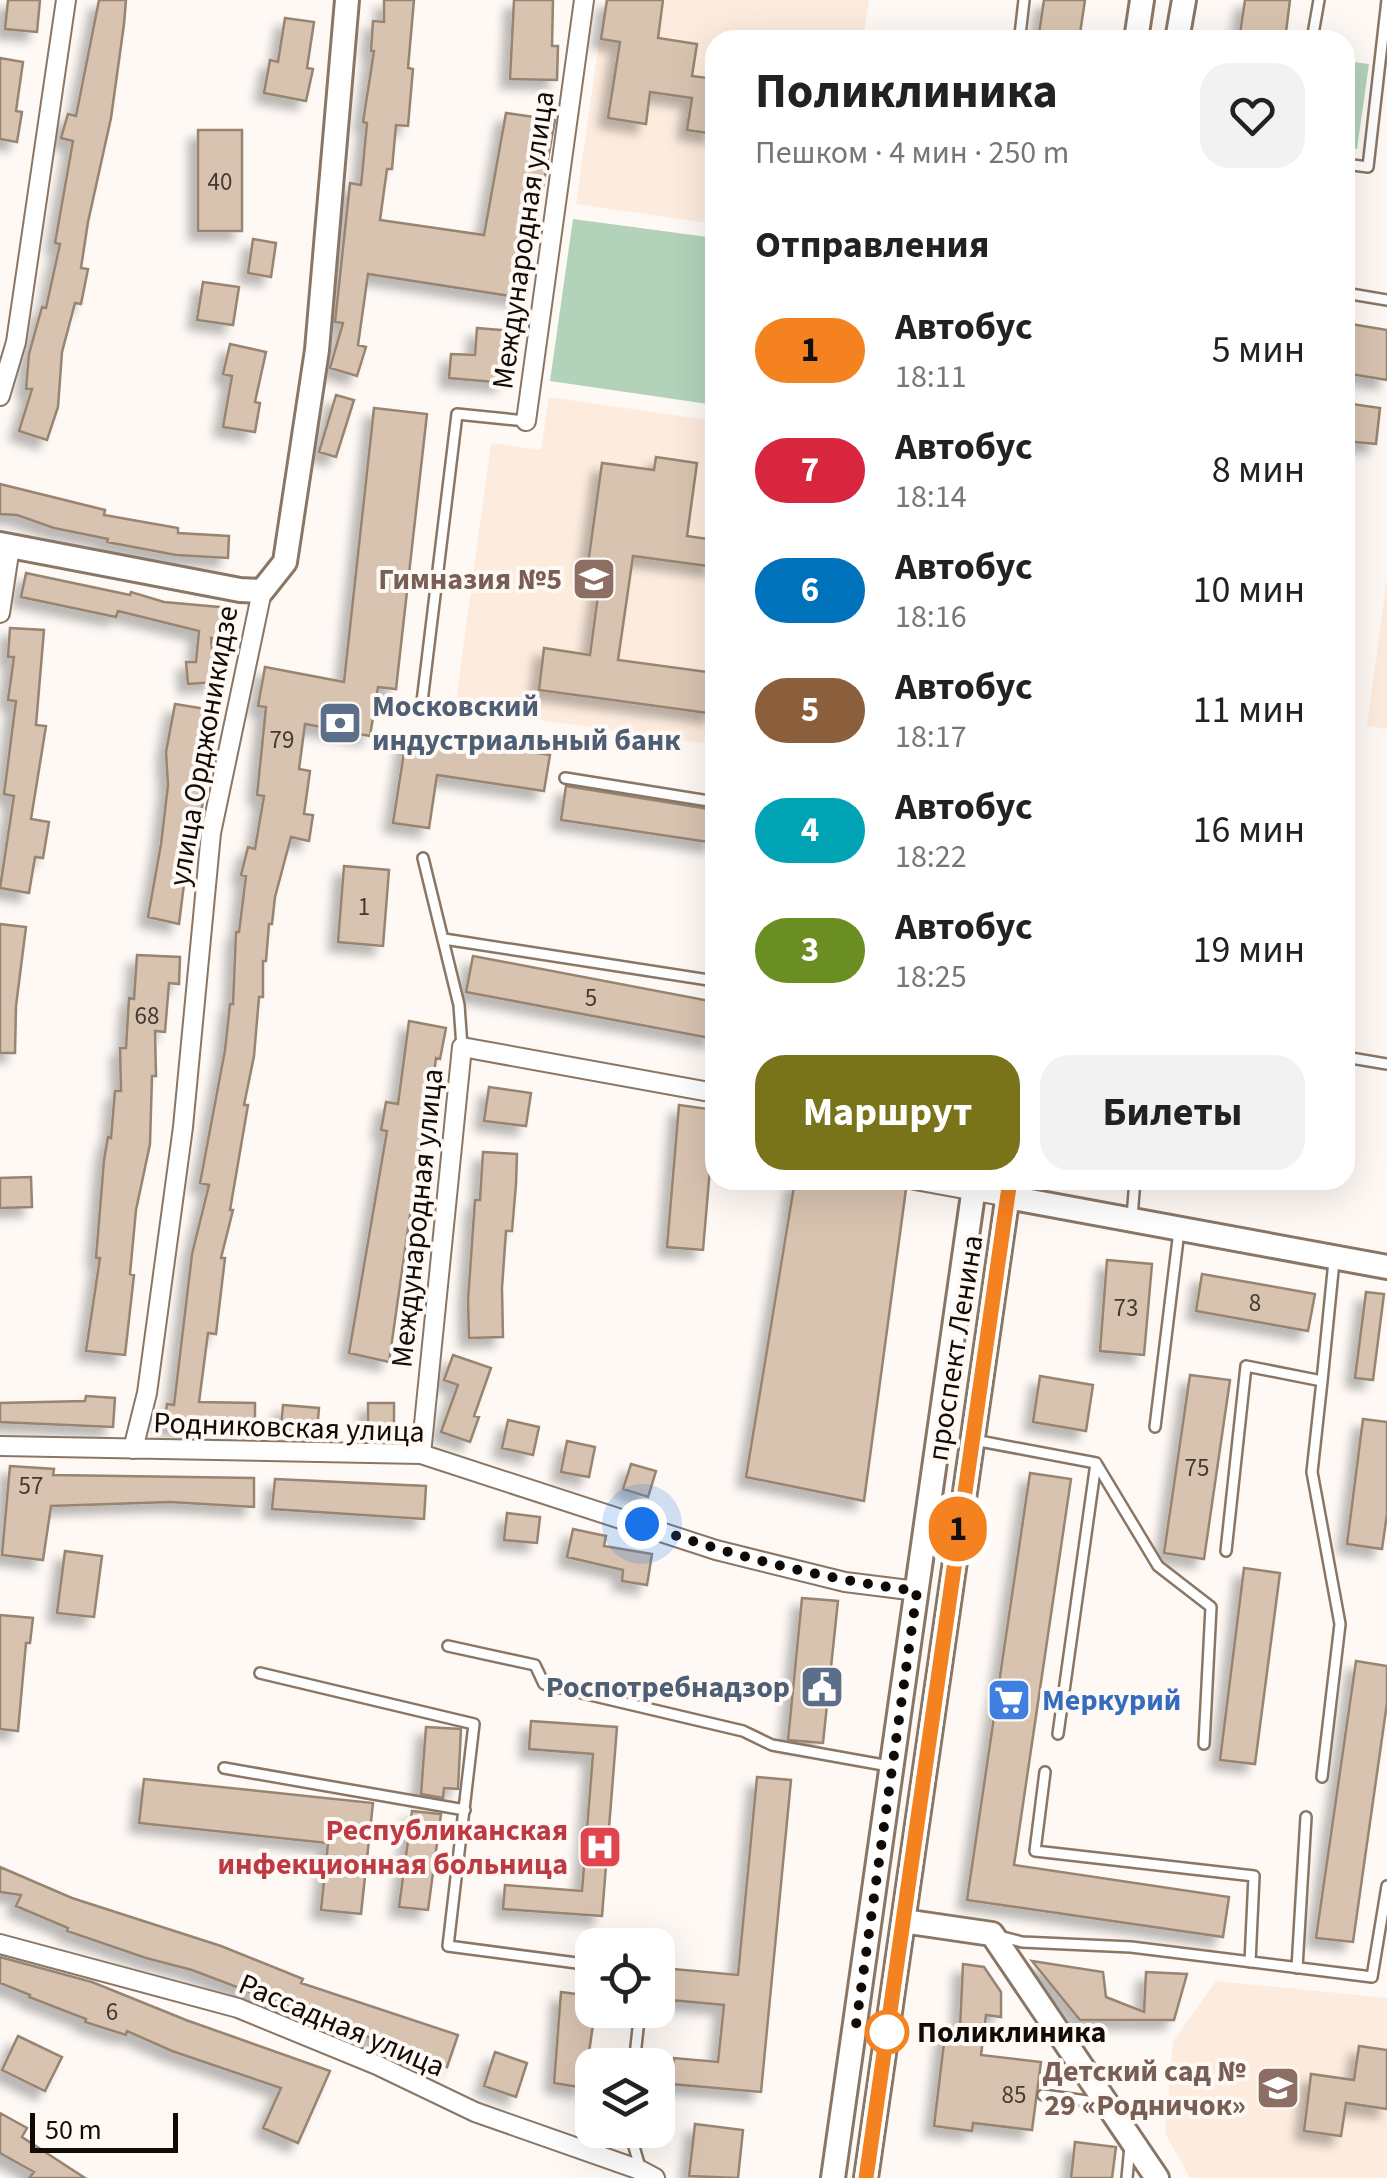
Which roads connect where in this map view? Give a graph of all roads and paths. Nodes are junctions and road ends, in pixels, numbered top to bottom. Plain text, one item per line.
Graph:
1 (66, 0) edge
2 (346, 0) edge
3 (584, 0) edge
4 (1024, 0) edge
5 (1142, 0) edge
6 (1184, 0) edge
7 (1319, 0) edge
8 (1387, 0) edge
9 (1021, 30) edge
10 (1138, 30) edge
11 (1180, 30) edge
12 (1314, 30) edge
13 (1355, 166) edge
14 (1355, 295) edge
15 (1387, 300) edge
16 (0, 396) edge
17 (526, 421) joint
18 (5, 546) edge
19 (262, 591) junction
20 (0, 612) edge
21 (422, 710) dead end
22 (565, 778) dead end
23 (705, 800) edge
24 (423, 858) dead end
25 (444, 939) junction
26 (705, 980) edge
27 (462, 1047) junction
28 (1355, 1059) edge
29 (1387, 1064) edge
30 (705, 1090) edge
31 (973, 1190) edge
32 (1009, 1190) edge
33 (1017, 1190) edge
34 (1135, 1190) edge
35 (1132, 1219) junction
36 (1179, 1228) junction
37 (1334, 1258) junction
38 (1387, 1267) edge
39 (1322, 1382) junction
40 (1154, 1427) dead end
41 (971, 1439) junction
42 (0, 1446) edge
43 (133, 1449) junction
44 (421, 1454) junction
45 (1096, 1462) junction
46 (1226, 1551) dead end
47 (917, 1591) junction
48 (448, 1646) dead end
49 (260, 1673) dead end
50 (1058, 1734) dead end
51 (1204, 1744) dead end
52 (892, 1766) junction
53 (224, 1768) dead end
54 (1045, 1772) dead end
55 (1322, 1776) dead end
56 (465, 1810) junction
57 (1306, 1817) dead end
58 (1387, 1886) edge
59 (903, 1921) junction
60 (992, 1934) junction
61 (0, 1944) edge
62 (1250, 1962) junction
63 (575, 1963) edge
64 (1297, 1968) junction
65 (1043, 2095) dead end
66 (1105, 2104) junction
67 (1131, 2141) junction
68 (637, 2148) edge
69 (648, 2174) edge
70 (833, 2178) edge
71 (866, 2178) edge
72 (1126, 2178) edge
73 (1157, 2178) edge

1 - 16 street
2 - 19 main road, улица Орджоникидзе
3 - 17 street, Международная улица
4 - 9 lane
5 - 10 main road
6 - 11 main road
7 - 12 lane
8 - 13 lane
14 - 15 lane
17 - 21 lane, Международная улица
18 - 19 main road
18 - 20 street
19 - 43 street, улица Орджоникидзе
22 - 23 lane
24 - 25 lane
25 - 26 lane
25 - 27 lane
27 - 30 street
27 - 44 street, Международная улица
28 - 29 lane
31 - 47 main road, проспект Ленина
32 - 41 main road, проспект Ленина
33 - 35 main road
34 - 35 lane
35 - 36 main road
36 - 37 main road
36 - 40 lane
37 - 38 main road
37 - 39 lane
39 - 46 lane
39 - 55 lane
41 - 45 lane
41 - 59 main road, проспект Ленина
42 - 43 street, Родниковская улица
43 - 44 street, Родниковская улица
44 - 47 street, Родниковская улица
45 - 50 lane
45 - 51 lane
47 - 52 main road, проспект Ленина
48 - 52 lane
49 - 56 lane
52 - 70 main road, проспект Ленина
53 - 56 lane
54 - 62 lane
56 - 63 lane
57 - 64 lane
58 - 64 lane
59 - 60 main road
59 - 71 main road, проспект Ленина
60 - 62 lane
60 - 66 main road
61 - 69 street, Рассадная улица
62 - 64 lane
65 - 66 lane
66 - 67 main road
67 - 72 lane
67 - 73 main road
68 - 69 lane

